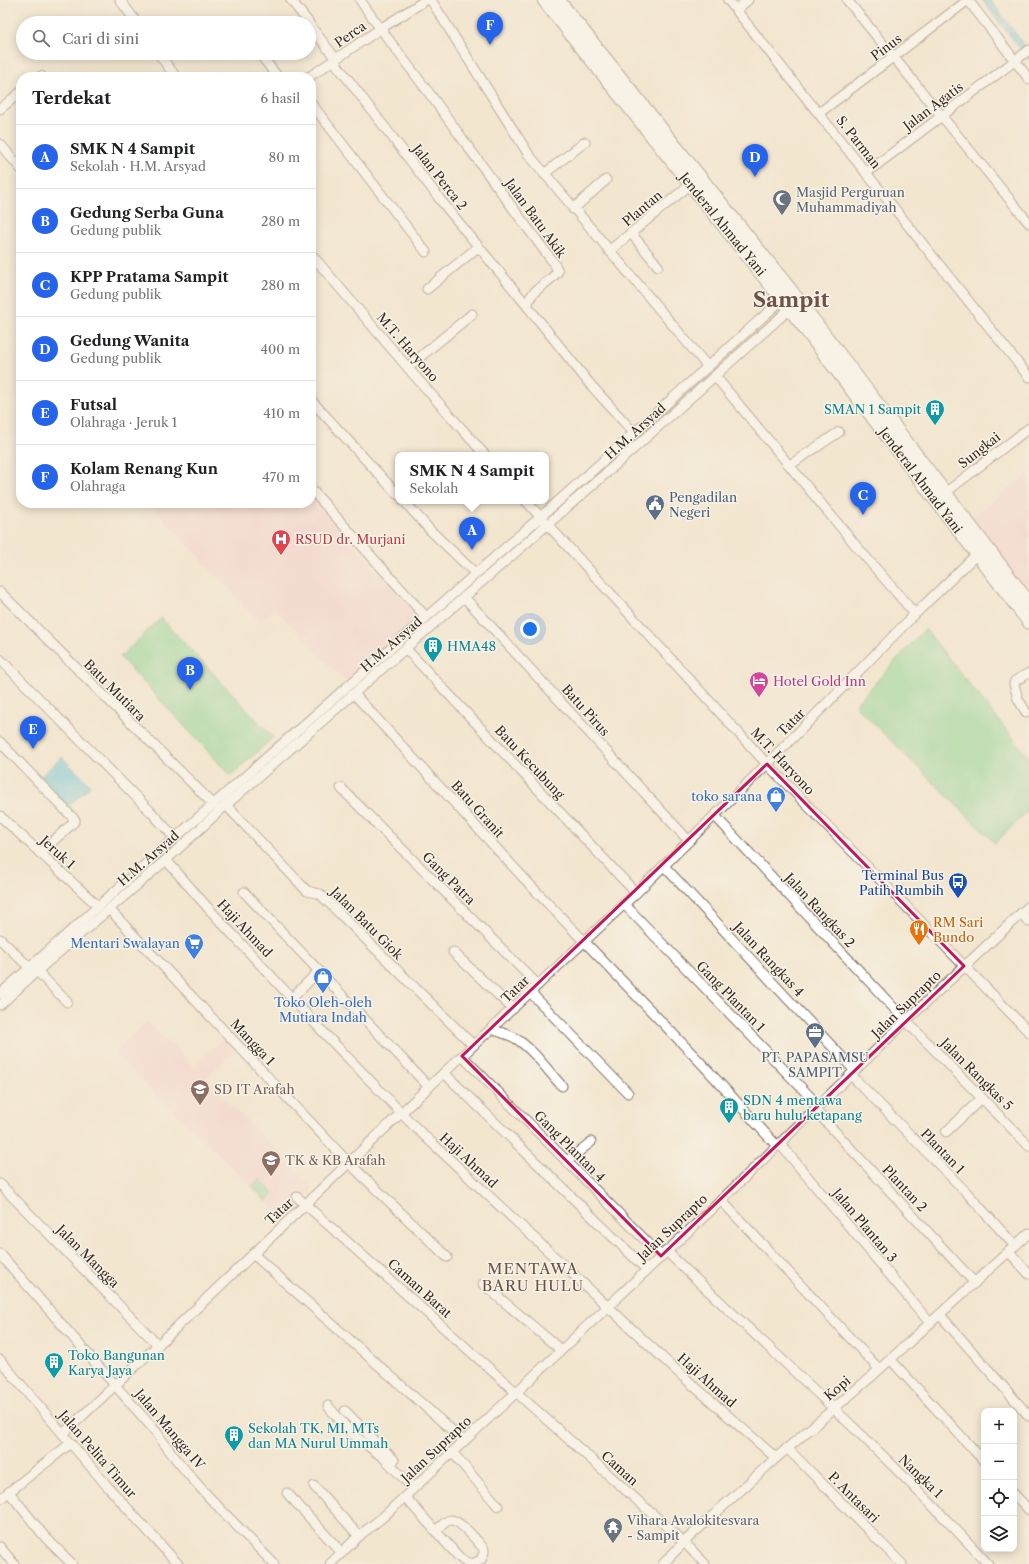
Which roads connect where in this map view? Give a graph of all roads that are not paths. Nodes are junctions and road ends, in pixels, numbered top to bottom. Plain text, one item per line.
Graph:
1 (120, 0) edge
2 (291, 0) edge
3 (360, 0) edge
4 (426, 0) edge
5 (431, 0) edge
6 (544, 0) edge
7 (558, 0) edge
8 (728, 0) edge
9 (748, 0) edge
10 (847, 0) edge
11 (968, 0) edge
12 (736, 10) junction
13 (132, 16) edge
14 (304, 16) edge
15 (569, 22) junction
16 (380, 29) junction
17 (316, 33) edge
18 (1026, 52) edge
19 (894, 58) junction
20 (163, 60) edge
21 (265, 60) edge
22 (335, 60) junction
23 (1015, 61) junction
24 (172, 72) edge
25 (274, 72) edge
26 (316, 72) edge
27 (1029, 79) edge
28 (16, 96) edge
29 (0, 109) edge
30 (316, 109) edge
31 (819, 113) junction
32 (941, 115) junction
33 (585, 142) dead end
34 (0, 144) edge
35 (16, 163) edge
36 (685, 168) junction
37 (866, 172) junction
38 (544, 174) junction
39 (606, 180) dead end
40 (691, 184) junction
41 (573, 209) junction
42 (1029, 223) edge
43 (631, 233) junction
44 (478, 247) junction
45 (609, 251) junction
46 (426, 252) dead end
47 (316, 260) edge
48 (658, 266) dead end
49 (427, 289) dead end
50 (791, 300) junction
51 (528, 307) junction
52 (472, 314) dead end
53 (408, 367) junction
54 (708, 367) junction
55 (716, 376) junction
56 (1029, 377) edge
57 (316, 405) edge
58 (650, 419) junction
59 (657, 428) junction
60 (1029, 428) edge
61 (839, 432) dead end
62 (634, 433) junction
63 (483, 452) edge
64 (790, 465) junction
65 (395, 492) edge
66 (945, 493) junction
67 (316, 495) edge
68 (407, 504) edge
69 (529, 504) edge
70 (540, 516) junction
71 (548, 525) junction
72 (976, 554) junction
73 (476, 574) junction
74 (0, 592) edge
75 (464, 597) junction
76 (1029, 602) edge
77 (915, 614) junction
78 (426, 617) junction
79 (1029, 622) edge
80 (406, 649) junction
81 (0, 659) edge
82 (1029, 673) edge
83 (354, 694) junction
84 (1026, 712) dead end
85 (0, 742) edge
86 (767, 764) junction
87 (341, 788) dead end
88 (214, 805) junction
89 (226, 805) junction
90 (0, 816) edge
91 (715, 816) junction
92 (175, 838) junction
93 (689, 841) junction
94 (40, 853) junction
95 (166, 860) junction
96 (664, 866) junction
97 (244, 892) dead end
98 (636, 893) junction
99 (624, 904) junction
100 (98, 906) junction
101 (1029, 906) edge
102 (110, 910) junction
103 (1021, 913) junction
104 (1029, 922) edge
105 (0, 939) edge
106 (583, 942) junction
107 (453, 952) dead end
108 (964, 966) junction
109 (34, 969) junction
110 (319, 971) junction
111 (538, 985) junction
112 (530, 992) junction
113 (0, 994) edge
114 (292, 998) junction
115 (67, 1002) dead end
116 (0, 1006) edge
117 (514, 1009) junction
118 (906, 1021) junction
119 (491, 1029) junction
120 (1029, 1032) edge
121 (473, 1045) junction
122 (462, 1056) junction
123 (444, 1072) junction
124 (853, 1073) junction
125 (562, 1086) dead end
126 (429, 1087) junction
127 (628, 1093) dead end
128 (982, 1098) junction
129 (817, 1108) junction
130 (401, 1113) junction
131 (946, 1132) dead end
132 (591, 1142) dead end
133 (778, 1145) junction
134 (1029, 1146) edge
135 (567, 1161) junction
136 (349, 1163) junction
137 (0, 1184) edge
138 (297, 1197) dead end
139 (721, 1200) junction
140 (306, 1204) junction
141 (1029, 1233) edge
142 (1012, 1249) junction
143 (0, 1254) edge
144 (253, 1254) junction
145 (663, 1254) junction
146 (447, 1258) dead end
147 (646, 1269) junction
148 (1029, 1274) edge
149 (975, 1282) junction
150 (483, 1284) dead end
151 (607, 1307) junction
152 (940, 1315) junction
153 (930, 1323) junction
154 (158, 1345) junction
155 (560, 1350) junction
156 (0, 1360) edge
157 (890, 1360) junction
158 (880, 1369) junction
159 (116, 1385) junction
160 (517, 1392) junction
161 (328, 1406) dead end
162 (833, 1408) junction
163 (345, 1411) dead end
164 (1029, 1416) edge
165 (62, 1434) junction
166 (464, 1441) junction
167 (71, 1443) junction
168 (787, 1448) junction
169 (452, 1452) junction
170 (776, 1458) junction
171 (981, 1459) edge
172 (314, 1486) dead end
173 (416, 1486) junction
174 (9, 1492) junction
175 (287, 1493) dead end
176 (1017, 1497) edge
177 (405, 1498) junction
178 (0, 1499) edge
179 (498, 1506) dead end
180 (1029, 1510) edge
181 (436, 1532) junction
182 (359, 1536) junction
183 (684, 1542) junction
184 (0, 1547) edge
185 (342, 1553) junction
186 (14, 1564) edge
187 (72, 1564) edge
188 (178, 1564) edge
189 (274, 1564) edge
190 (330, 1564) edge
191 (472, 1564) edge
192 (663, 1564) edge
193 (705, 1564) edge
194 (902, 1564) edge
195 (988, 1564) edge

1 - 13 street
2 - 14 street, Jalan Perca 2
3 - 16 street, Jalan Batu Akik
4 - 16 street, Perca
5 - 38 street
6 - 15 highway, Jenderal Ahmad Yani
7 - 15 highway, Jenderal Ahmad Yani
8 - 12 street, S. Parman
9 - 12 street
10 - 19 street
11 - 19 street, Pinus
11 - 23 street
12 - 31 street, S. Parman
15 - 36 highway, Jenderal Ahmad Yani
16 - 22 street, Perca
16 - 51 street, Jalan Batu Akik
17 - 22 street, Jalan Perca 2
18 - 23 street, Jalan Agatis
19 - 31 street, Pinus
19 - 32 street
20 - 24 street
21 - 25 street
22 - 26 street, Perca
22 - 44 street, Jalan Perca 2
23 - 27 street
23 - 32 street, Jalan Agatis
28 - 29 street
30 - 46 street
31 - 37 street, S. Parman
32 - 37 street, Jalan Agatis
32 - 42 street
33 - 38 street
34 - 35 street
36 - 40 highway, Jenderal Ahmad Yani
36 - 50 highway, Jenderal Ahmad Yani
37 - 56 street, S. Parman
38 - 41 street
39 - 41 street
40 - 43 street, Plantan
40 - 50 highway, Jenderal Ahmad Yani
41 - 45 street
43 - 45 street, Plantan
43 - 48 street
44 - 49 street
44 - 51 street, Jalan Perca 2
45 - 54 street
47 - 53 street, M.T. Haryono
50 - 54 street, H.M. Arsyad
50 - 55 street, H.M. Arsyad
50 - 66 highway, Jenderal Ahmad Yani
50 - 72 highway, Jenderal Ahmad Yani
51 - 62 street
52 - 53 street
53 - 63 street, M.T. Haryono
54 - 58 street, H.M. Arsyad
55 - 59 street, H.M. Arsyad
55 - 64 street
57 - 65 street
58 - 59 street
58 - 62 street, H.M. Arsyad
59 - 71 street, H.M. Arsyad
60 - 66 street, Sungkai
61 - 64 street
62 - 70 street, H.M. Arsyad
64 - 77 street
66 - 76 highway, Jenderal Ahmad Yani
67 - 78 street
68 - 73 street
69 - 70 street, M.T. Haryono
70 - 71 street, M.T. Haryono
70 - 73 street, H.M. Arsyad
71 - 75 street, H.M. Arsyad
71 - 86 street, M.T. Haryono
72 - 77 street, Tatar
72 - 79 highway, Jenderal Ahmad Yani
73 - 78 street, H.M. Arsyad
74 - 88 street, Batu Mutiara
75 - 80 street, H.M. Arsyad
75 - 93 street, Batu Pirus
77 - 86 street, Tatar
78 - 88 street, H.M. Arsyad
80 - 83 street, H.M. Arsyad
80 - 98 street, Batu Kecubung
81 - 92 street
82 - 84 street
83 - 89 street, H.M. Arsyad
83 - 106 street, Batu Granit
85 - 94 street
86 - 91 street, Tatar
86 - 108 street, M.T. Haryono
87 - 111 street, Gang Patra
88 - 92 street, H.M. Arsyad
89 - 95 street, H.M. Arsyad
89 - 121 street, Jalan Batu Giok
90 - 94 street, Jeruk 1
91 - 93 street, Tatar
91 - 118 street, Jalan Rangkas 2
92 - 100 street, H.M. Arsyad
93 - 96 street, Tatar
94 - 100 street, Jeruk 1
95 - 102 street, H.M. Arsyad
95 - 114 street, Haji Ahmad
96 - 98 street, Tatar
96 - 124 street, Jalan Rangkas 4
97 - 110 street
98 - 99 street, Tatar
99 - 106 street, Tatar
99 - 129 street, Gang Plantan 1
100 - 109 street, H.M. Arsyad
101 - 103 street, Jalan Suprapto
102 - 109 street, H.M. Arsyad
102 - 136 street, Mangga 1
103 - 104 street
103 - 108 street, Jalan Suprapto
105 - 109 street
106 - 111 street, Tatar
106 - 133 street, Batu Granit
107 - 117 street
108 - 118 street, Jalan Suprapto
108 - 120 street, M.T. Haryono
109 - 113 street, H.M. Arsyad
109 - 115 street
109 - 116 street, H.M. Arsyad
110 - 114 street
110 - 126 street
111 - 112 street, Tatar
112 - 117 street, Tatar
112 - 127 street
114 - 130 street, Haji Ahmad
117 - 119 street, Tatar
118 - 124 street, Jalan Suprapto
118 - 128 street, Jalan Rangkas 5
119 - 121 street, Tatar
119 - 125 street
121 - 122 street, Tatar
122 - 123 street, Tatar
122 - 135 street, Gang Plantan 4
123 - 126 street, Tatar
123 - 147 street
124 - 129 street, Jalan Suprapto
124 - 142 street, Plantan 1
126 - 130 street, Tatar
128 - 131 street
128 - 134 street, Jalan Rangkas 5
129 - 133 street, Jalan Suprapto
129 - 149 street, Plantan 2
130 - 136 street, Tatar
130 - 151 street, Haji Ahmad
132 - 135 street
133 - 139 street, Jalan Suprapto
133 - 153 street, Jalan Plantan 3
135 - 145 street, Gang Plantan 4
136 - 140 street, Tatar
136 - 146 street, Mangga 1
137 - 154 street, Jalan Mangga
138 - 140 street, Caman Barat
139 - 145 street, Jalan Suprapto
139 - 158 street
140 - 144 street, Tatar
140 - 160 street, Caman Barat
141 - 142 street, Kopi
142 - 148 street, Plantan 1
142 - 149 street, Kopi
143 - 159 street, Jalan Mangga IV
144 - 154 street, Tatar
144 - 166 street
145 - 147 street, Jalan Suprapto
145 - 162 street, Gang Plantan 4
147 - 151 street, Jalan Suprapto
149 - 152 street, Kopi
150 - 155 street
151 - 155 street, Jalan Suprapto
151 - 170 street, Haji Ahmad
152 - 153 street, Kopi
152 - 164 street
153 - 157 street, Kopi
154 - 159 street, Tatar
155 - 160 street, Jalan Suprapto
156 - 165 street, Jalan Pelita Timur
157 - 158 street, Kopi
157 - 171 street
158 - 162 street, Kopi
159 - 165 street, Tatar
159 - 189 street, Jalan Mangga IV
160 - 166 street, Jalan Suprapto
160 - 183 street, Caman
161 - 173 street
162 - 168 street, Kopi
162 - 195 street, Nangka 1
163 - 173 street
165 - 167 street, Jalan Pelita Timur
166 - 169 street, Jalan Suprapto
167 - 174 street
167 - 188 street, Jalan Pelita Timur
168 - 170 street, Kopi
168 - 194 street, P. Antasari
169 - 173 street, Jalan Suprapto
169 - 179 street
170 - 183 street, Kopi
172 - 182 street
173 - 177 street, Jalan Suprapto
174 - 178 street
174 - 187 street
175 - 185 street
176 - 180 street
177 - 181 street
177 - 182 street, Jalan Suprapto
181 - 191 street
181 - 191 street
182 - 185 street, Jalan Suprapto
183 - 192 street, Kopi
183 - 193 street, Caman
184 - 186 street
185 - 190 street, Jalan Suprapto

